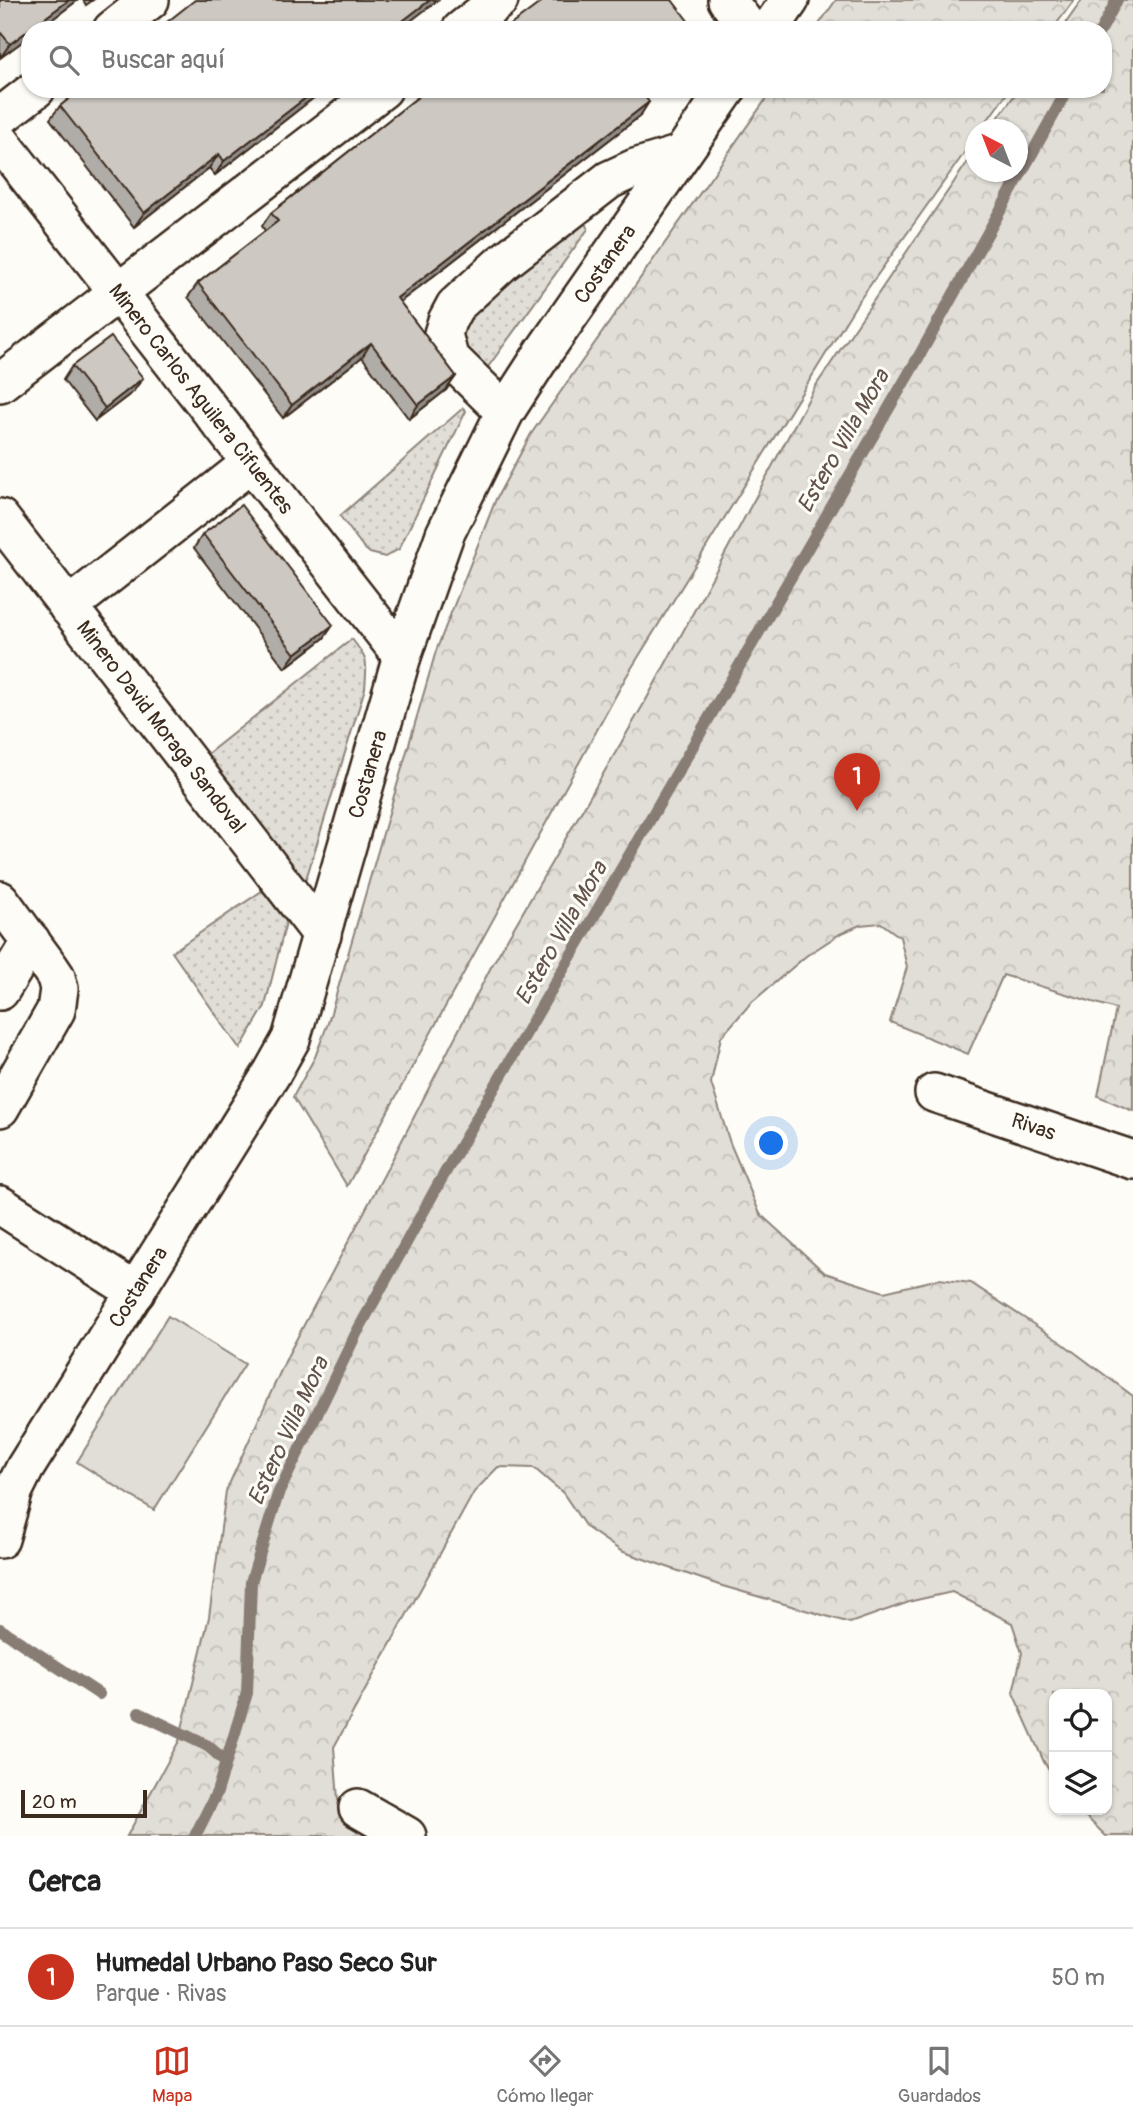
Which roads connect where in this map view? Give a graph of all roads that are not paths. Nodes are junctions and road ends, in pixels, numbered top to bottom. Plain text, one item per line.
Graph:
1 (150, 0) edge
2 (499, 0) edge
3 (727, 0) edge
4 (790, 0) edge
5 (123, 21) edge
6 (472, 21) edge
7 (743, 21) edge
8 (775, 21) edge
9 (24, 98) edge
10 (371, 98) edge
11 (721, 98) edge
12 (0, 117) edge
13 (0, 141) edge
14 (681, 154) junction
15 (119, 293) junction
16 (0, 383) edge
17 (505, 412) junction
18 (251, 463) junction
19 (0, 519) edge
20 (68, 607) junction
21 (402, 656) junction
22 (0, 900) edge
23 (322, 935) junction
24 (31, 941) junction
25 (0, 991) edge
26 (934, 1093) dead end
27 (0, 1108) edge
28 (1133, 1160) edge
29 (0, 1205) edge
30 (136, 1292) junction
31 (12, 1460) edge
32 (1, 1535) edge
33 (358, 1808) dead end
34 (407, 1836) edge

1 - 5 street
2 - 6 street
3 - 7 street
4 - 8 street
9 - 12 street
10 - 15 street
11 - 14 street, Costanera
13 - 15 street, Minero Carlos Aguilera Cifuentes
14 - 17 street, Costanera
14 - 17 street
15 - 16 street
15 - 18 street, Minero Carlos Aguilera Cifuentes
17 - 21 street, Costanera
18 - 20 street
18 - 21 street, Minero Carlos Aguilera Cifuentes
19 - 20 street, Minero David Moraga Sandoval
20 - 23 street, Minero David Moraga Sandoval
21 - 23 street, Costanera
22 - 24 street
23 - 30 street, Costanera
24 - 25 street
24 - 27 street
26 - 28 street, Rivas
29 - 30 street
30 - 31 street, Costanera
31 - 32 street, Costanera
33 - 34 street

